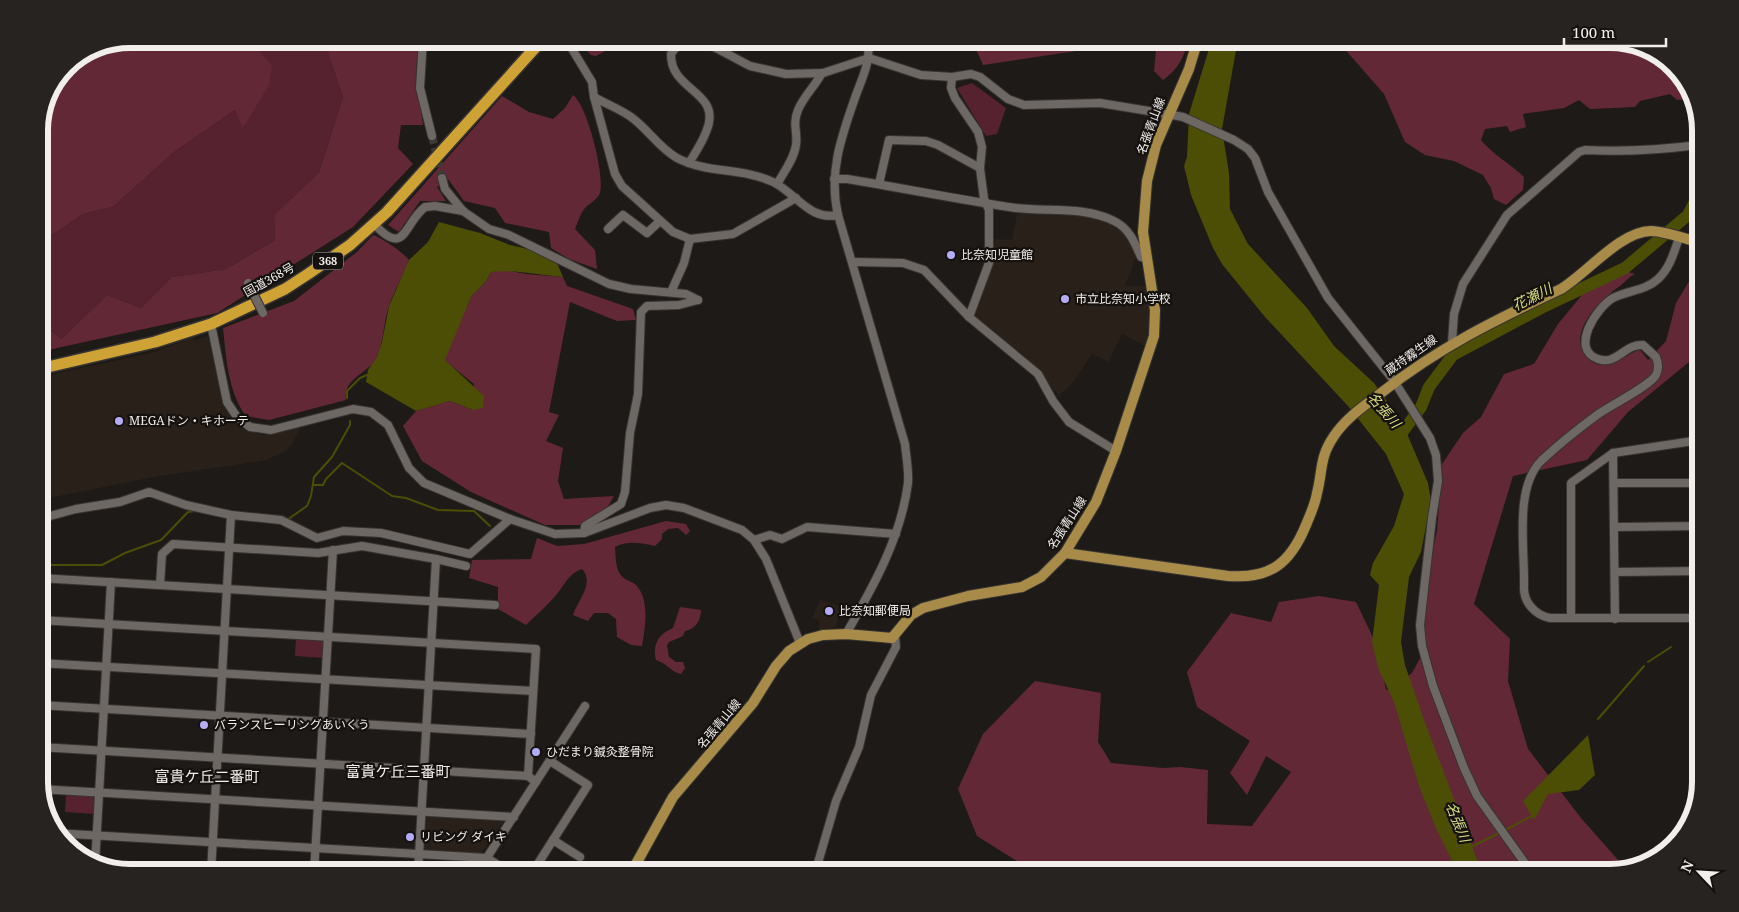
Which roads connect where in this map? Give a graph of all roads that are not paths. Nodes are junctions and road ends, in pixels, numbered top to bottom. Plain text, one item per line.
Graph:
1 (422, 48) edge
2 (536, 48) edge
3 (571, 48) edge
4 (675, 48) edge
5 (715, 48) edge
6 (868, 48) edge
7 (1195, 48) edge
8 (869, 58) junction
9 (822, 74) junction
10 (952, 77) junction
11 (594, 98) junction
12 (1168, 114) junction
13 (432, 136) tunnel mouth
14 (1691, 146) edge
15 (689, 163) junction
16 (980, 168) junction
17 (442, 178) tunnel mouth
18 (834, 179) junction
19 (777, 184) junction
20 (879, 184) junction
21 (796, 198) junction
22 (986, 202) junction
23 (463, 211) junction
24 (838, 215) junction
25 (660, 221) junction
26 (374, 224) junction
27 (608, 229) dead end
28 (1679, 238) junction
29 (690, 239) junction
30 (1691, 241) edge
31 (1146, 258) junction
32 (854, 262) junction
33 (248, 283) dead end
34 (671, 292) junction
35 (262, 313) dead end
36 (969, 317) junction
37 (211, 324) junction
38 (1452, 342) junction
39 (48, 367) edge
40 (1394, 381) junction
41 (1691, 441) edge
42 (1116, 451) junction
43 (1614, 452) junction
44 (1615, 483) junction
45 (1692, 483) edge
46 (48, 517) edge
47 (231, 518) junction
48 (510, 519) junction
49 (1692, 526) edge
50 (1615, 527) junction
51 (584, 533) junction
52 (896, 534) junction
53 (754, 540) junction
54 (229, 547) junction
55 (333, 550) junction
56 (1065, 553) junction
57 (436, 559) junction
58 (466, 566) dead end
59 (1692, 571) edge
60 (1615, 572) junction
61 (48, 578) edge
62 (111, 582) junction
63 (160, 585) junction
64 (227, 589) junction
65 (330, 595) junction
66 (434, 601) junction
67 (495, 604) dead end
68 (1571, 618) junction
69 (1692, 618) edge
70 (1615, 619) junction
71 (48, 621) edge
72 (108, 624) junction
73 (225, 631) junction
74 (846, 634) junction
75 (328, 636) junction
76 (895, 636) junction
77 (431, 643) junction
78 (800, 643) junction
79 (48, 664) edge
80 (106, 667) junction
81 (222, 673) junction
82 (326, 679) junction
83 (430, 685) junction
84 (533, 691) junction
85 (48, 706) edge
86 (585, 706) dead end
87 (104, 710) junction
88 (220, 716) junction
89 (324, 722) junction
90 (427, 728) junction
91 (531, 734) junction
92 (48, 748) edge
93 (102, 751) junction
94 (217, 758) junction
95 (550, 761) junction
96 (320, 764) junction
97 (424, 770) junction
98 (528, 776) junction
99 (536, 782) junction
100 (48, 790) edge
101 (99, 793) junction
102 (214, 800) junction
103 (318, 806) junction
104 (422, 812) junction
105 (514, 817) junction
106 (66, 834) edge
107 (96, 836) junction
108 (553, 840) junction
109 (212, 842) junction
110 (316, 848) junction
111 (420, 854) junction
112 (95, 857) edge
113 (487, 858) junction
114 (580, 858) dead end
115 (211, 864) edge
116 (315, 864) edge
117 (419, 864) edge
118 (483, 864) edge
119 (497, 864) edge
120 (538, 864) edge
121 (636, 864) edge
122 (818, 864) edge
123 (1526, 864) edge

1 - 13 street
2 - 26 highway, 国道368号 / 368
3 - 11 street
4 - 15 street
5 - 9 street
6 - 8 street
7 - 12 main road, 名張青山線
8 - 9 street
8 - 10 street
8 - 18 street
9 - 19 street
10 - 12 street
10 - 16 street
11 - 15 street
11 - 25 street
12 - 31 main road, 名張青山線
12 - 40 street
14 - 38 street
15 - 19 street
16 - 20 street
16 - 22 street
17 - 23 street
18 - 20 street
18 - 24 street
19 - 21 street
20 - 22 street
21 - 24 street
21 - 29 street
22 - 31 street
22 - 36 street
23 - 26 street
23 - 34 street
24 - 32 street
25 - 27 street
25 - 29 street
26 - 37 highway, 国道368号 / 368
28 - 30 main road, 蔵持霧生線
28 - 38 main road, 蔵持霧生線
28 - 68 street
29 - 34 street
31 - 42 main road, 名張青山線
32 - 36 street
32 - 52 street
33 - 35 street, bridge
34 - 51 street
36 - 42 street
37 - 39 highway, 国道368号 / 368
37 - 48 street
38 - 40 main road, 蔵持霧生線
40 - 56 main road, 蔵持霧生線
40 - 123 street
41 - 43 street
42 - 56 main road, 名張青山線
43 - 44 street
43 - 68 street
44 - 45 street
44 - 50 street
46 - 47 street
47 - 48 street
47 - 54 street
48 - 51 street
49 - 50 street
50 - 60 street
51 - 53 street
52 - 53 street
52 - 74 street
53 - 78 street
54 - 55 street
54 - 63 street
54 - 64 street
55 - 57 street
55 - 65 street
56 - 76 main road, 名張青山線
57 - 58 street
57 - 66 street
59 - 60 street
60 - 70 street
61 - 62 street
62 - 63 street
62 - 72 street
63 - 64 street
64 - 65 street
64 - 73 street
65 - 66 street
65 - 75 street
66 - 67 street
66 - 77 street
68 - 70 street
69 - 70 street
71 - 72 street
72 - 73 street
72 - 80 street
73 - 75 street
73 - 81 street
74 - 76 main road, 名張青山線
74 - 78 main road, 名張青山線
75 - 77 street
75 - 82 street
76 - 122 street
77 - 83 street
77 - 84 street
78 - 121 main road, 名張青山線
79 - 80 street
80 - 81 street
80 - 87 street
81 - 82 street
81 - 88 street
82 - 83 street
82 - 89 street
83 - 84 street
83 - 90 street
84 - 91 street
85 - 87 street
86 - 95 street
87 - 88 street
87 - 93 street
88 - 89 street
88 - 94 street
89 - 90 street
89 - 96 street
90 - 91 street
90 - 97 street
91 - 98 street
92 - 93 street
93 - 94 street
93 - 101 street
94 - 96 street
94 - 102 street
95 - 99 street
95 - 108 street
96 - 97 street
96 - 103 street
97 - 98 street
97 - 104 street
98 - 99 street
99 - 105 street
100 - 101 street
101 - 102 street
101 - 107 street
102 - 103 street
102 - 109 street
103 - 104 street
103 - 110 street
104 - 105 street
104 - 111 street
105 - 113 street
106 - 107 street
107 - 109 street
107 - 112 street
108 - 114 street
108 - 120 street
109 - 110 street
109 - 115 street
110 - 111 street
110 - 116 street
111 - 113 street
111 - 117 street
113 - 118 street
113 - 119 street

